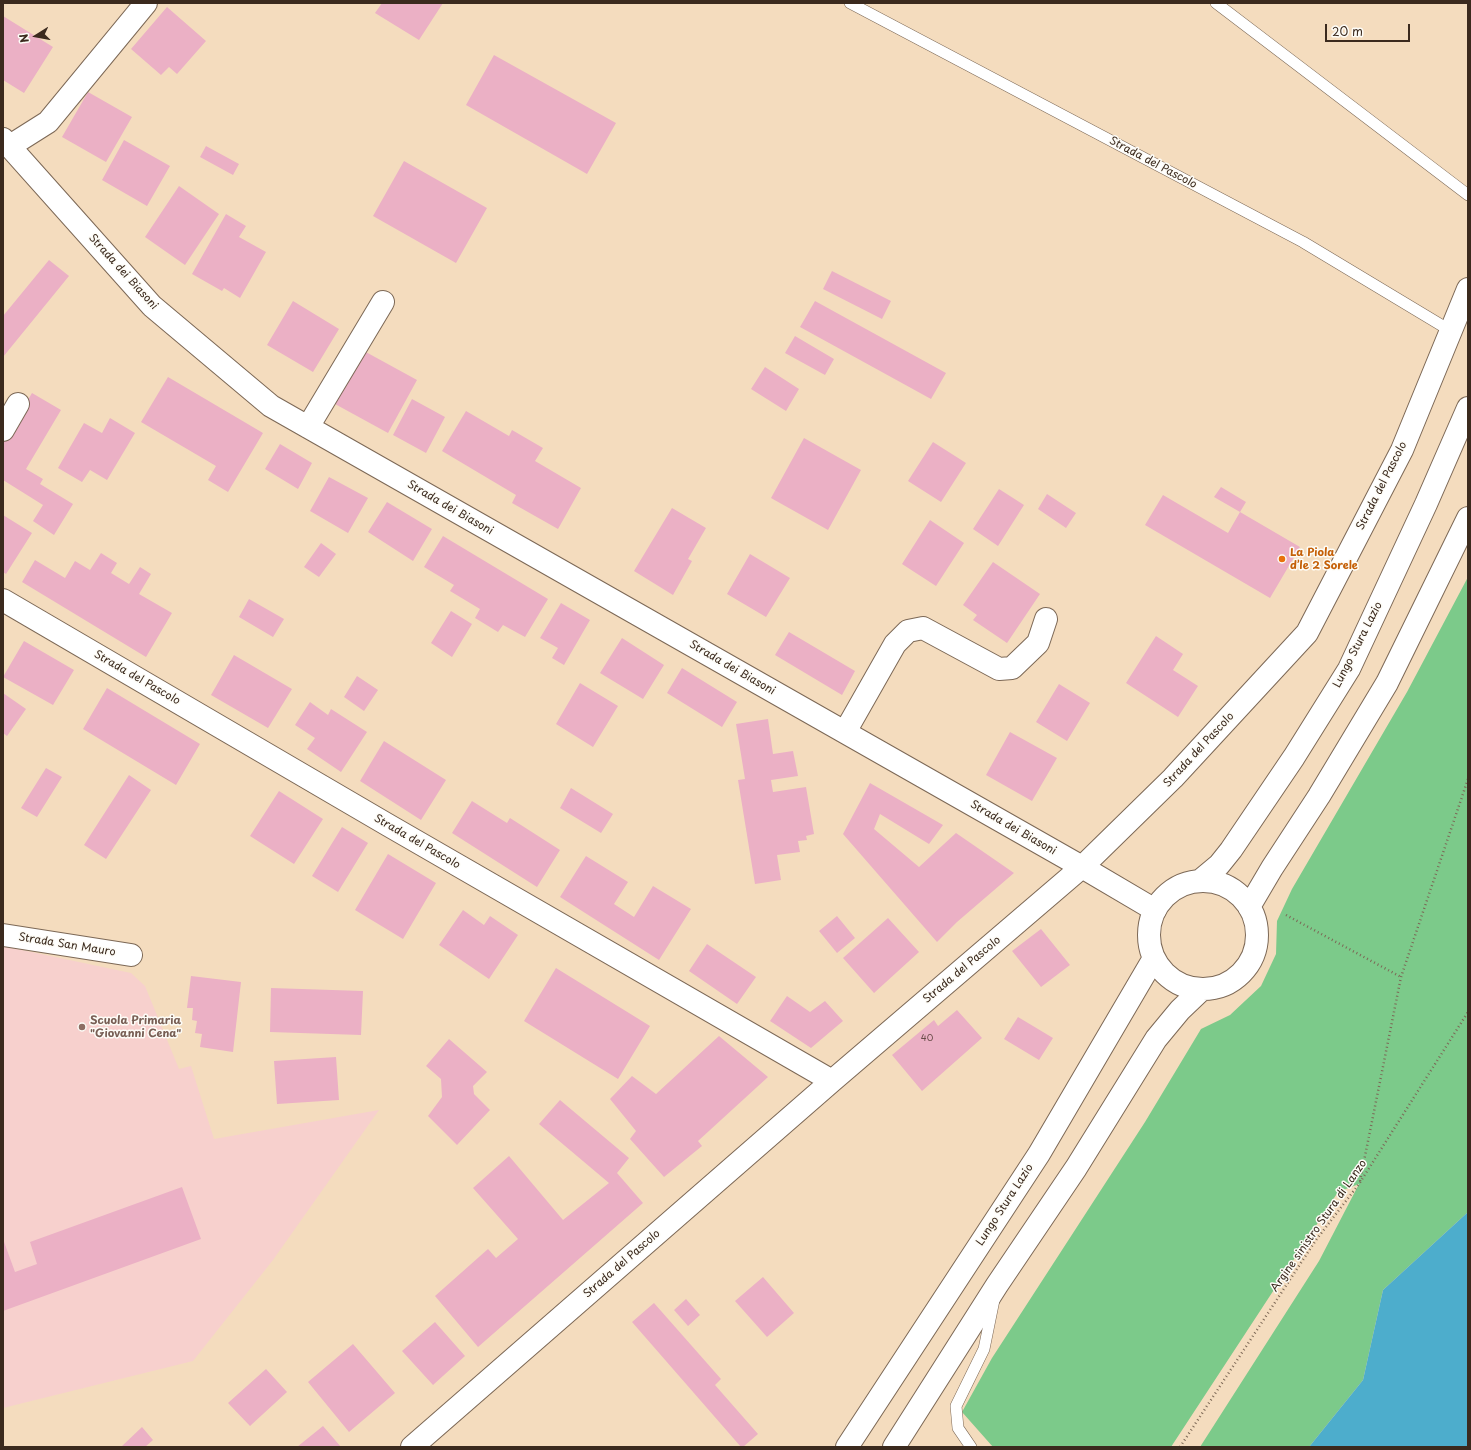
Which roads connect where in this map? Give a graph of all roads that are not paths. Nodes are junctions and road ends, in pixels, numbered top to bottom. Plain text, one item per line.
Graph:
1 (146, 3) edge
2 (850, 3) edge
3 (1216, 3) edge
4 (6, 142) edge
5 (1468, 195) edge
6 (1468, 289) edge
7 (383, 302) dead end
8 (1451, 331) junction
9 (18, 404) dead end
10 (1468, 408) edge
11 (308, 427) junction
12 (3, 430) edge
13 (1468, 518) edge
14 (3, 600) edge
15 (1046, 619) dead end
16 (845, 732) junction
17 (1082, 867) junction
18 (1201, 880) junction
19 (1249, 907) junction
20 (1155, 910) junction
21 (3, 936) edge
22 (130, 955) dead end
23 (1154, 958) junction
24 (1201, 990) junction
25 (832, 1081) junction
26 (997, 1286) junction
27 (412, 1447) edge
28 (847, 1447) edge
29 (894, 1447) edge
30 (971, 1447) edge

1 - 4 street, Strada dei Biasoni
2 - 8 lane, Strada del Pascolo
3 - 5 lane
4 - 11 street, Strada dei Biasoni
6 - 8 street, Strada del Pascolo
7 - 11 street
8 - 17 street, Strada del Pascolo
9 - 12 street
10 - 18 street, Lungo Stura Lazio
11 - 16 street, Strada dei Biasoni
13 - 19 street
14 - 25 street, Strada del Pascolo
15 - 16 street
16 - 17 street, Strada dei Biasoni
17 - 20 street, Strada dei Biasoni
17 - 25 street, Strada del Pascolo
18 - 19 street, Lungo Stura Lazio
18 - 20 street, Lungo Stura Lazio
19 - 24 street, Lungo Stura Lazio
20 - 23 street, Lungo Stura Lazio
21 - 22 street, Strada San Mauro
23 - 24 street, Lungo Stura Lazio
23 - 28 street, Lungo Stura Lazio
24 - 26 street
25 - 27 street, Strada del Pascolo
26 - 29 street
26 - 30 lane

